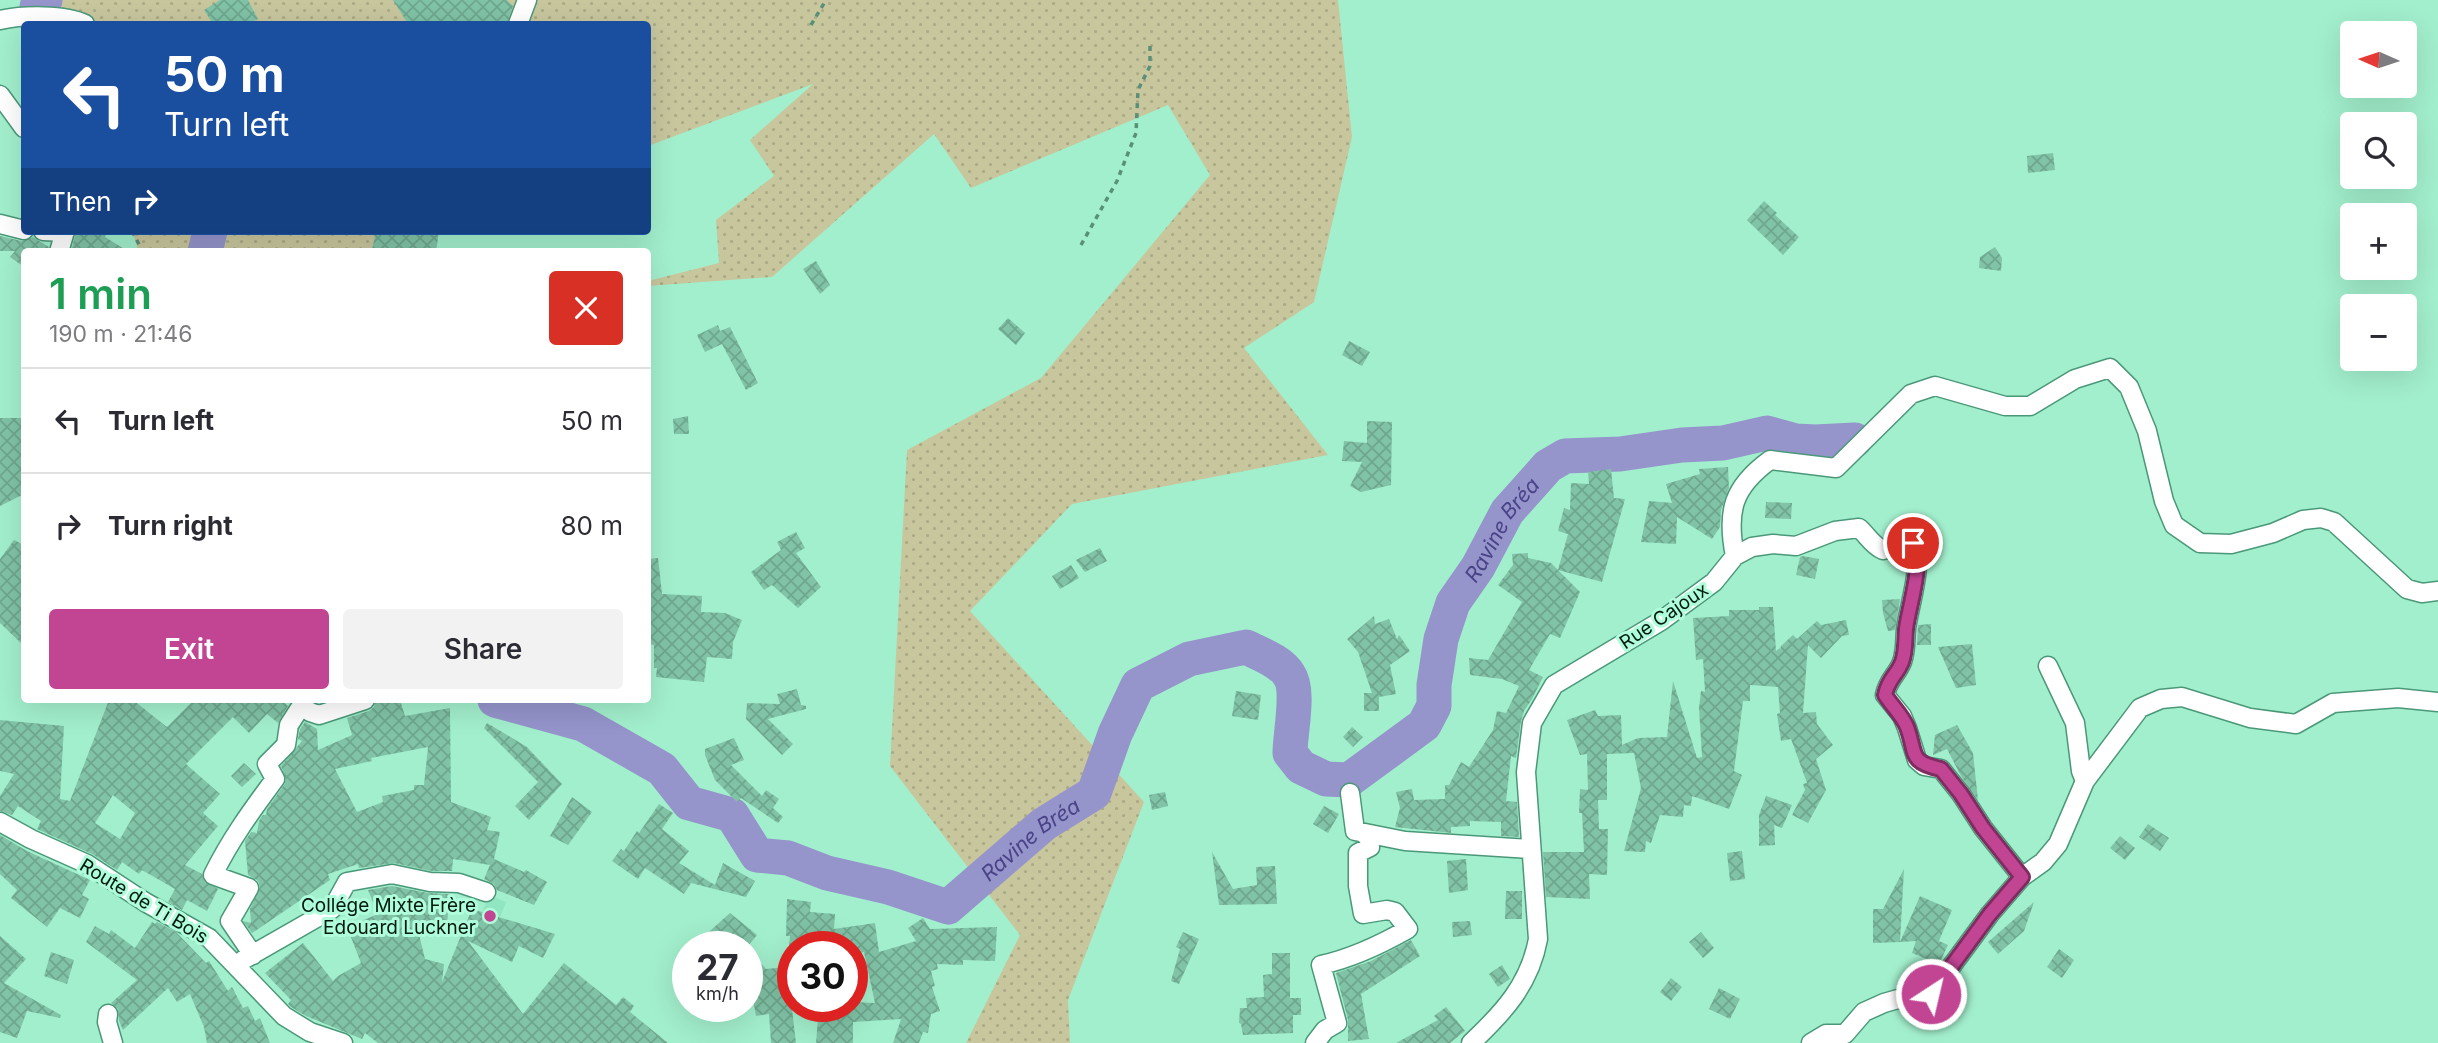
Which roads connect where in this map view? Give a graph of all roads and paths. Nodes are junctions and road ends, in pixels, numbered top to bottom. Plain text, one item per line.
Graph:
1 (527, 0) edge
2 (826, 0) edge
3 (0, 20) edge
4 (72, 21) edge
5 (519, 21) edge
6 (811, 25) dead end
7 (1150, 41) dead end
8 (0, 95) edge
9 (21, 124) edge
10 (0, 224) edge
11 (21, 229) edge
12 (1081, 245) dead end
13 (1735, 556) junction
14 (2438, 591) edge
15 (2048, 666) dead end
16 (2438, 702) edge
17 (304, 703) edge
18 (356, 703) edge
19 (2085, 780) junction
20 (1350, 793) dead end
21 (0, 822) edge
22 (1364, 833) junction
23 (1531, 849) junction
24 (2022, 877) junction
25 (486, 892) dead end
26 (253, 955) junction
27 (234, 966) junction
28 (108, 1014) dead end
29 (113, 1043) edge
30 (343, 1043) edge
31 (1315, 1043) edge
32 (1471, 1043) edge
33 (1811, 1043) edge

1 - 5 street
2 - 6 path
3 - 4 street
7 - 12 path
8 - 9 street
10 - 11 street
13 - 14 street
13 - 23 street, Rue Cajoux
13 - 24 street
15 - 19 street
16 - 19 street
17 - 18 street
17 - 26 street
19 - 24 street
20 - 22 street
21 - 27 street, Route de Ti Bois
22 - 23 street
22 - 31 street
23 - 32 street, Rue Cajoux
24 - 33 street
25 - 26 street
26 - 27 street
27 - 30 street, Route de Ti Bois
28 - 29 street

